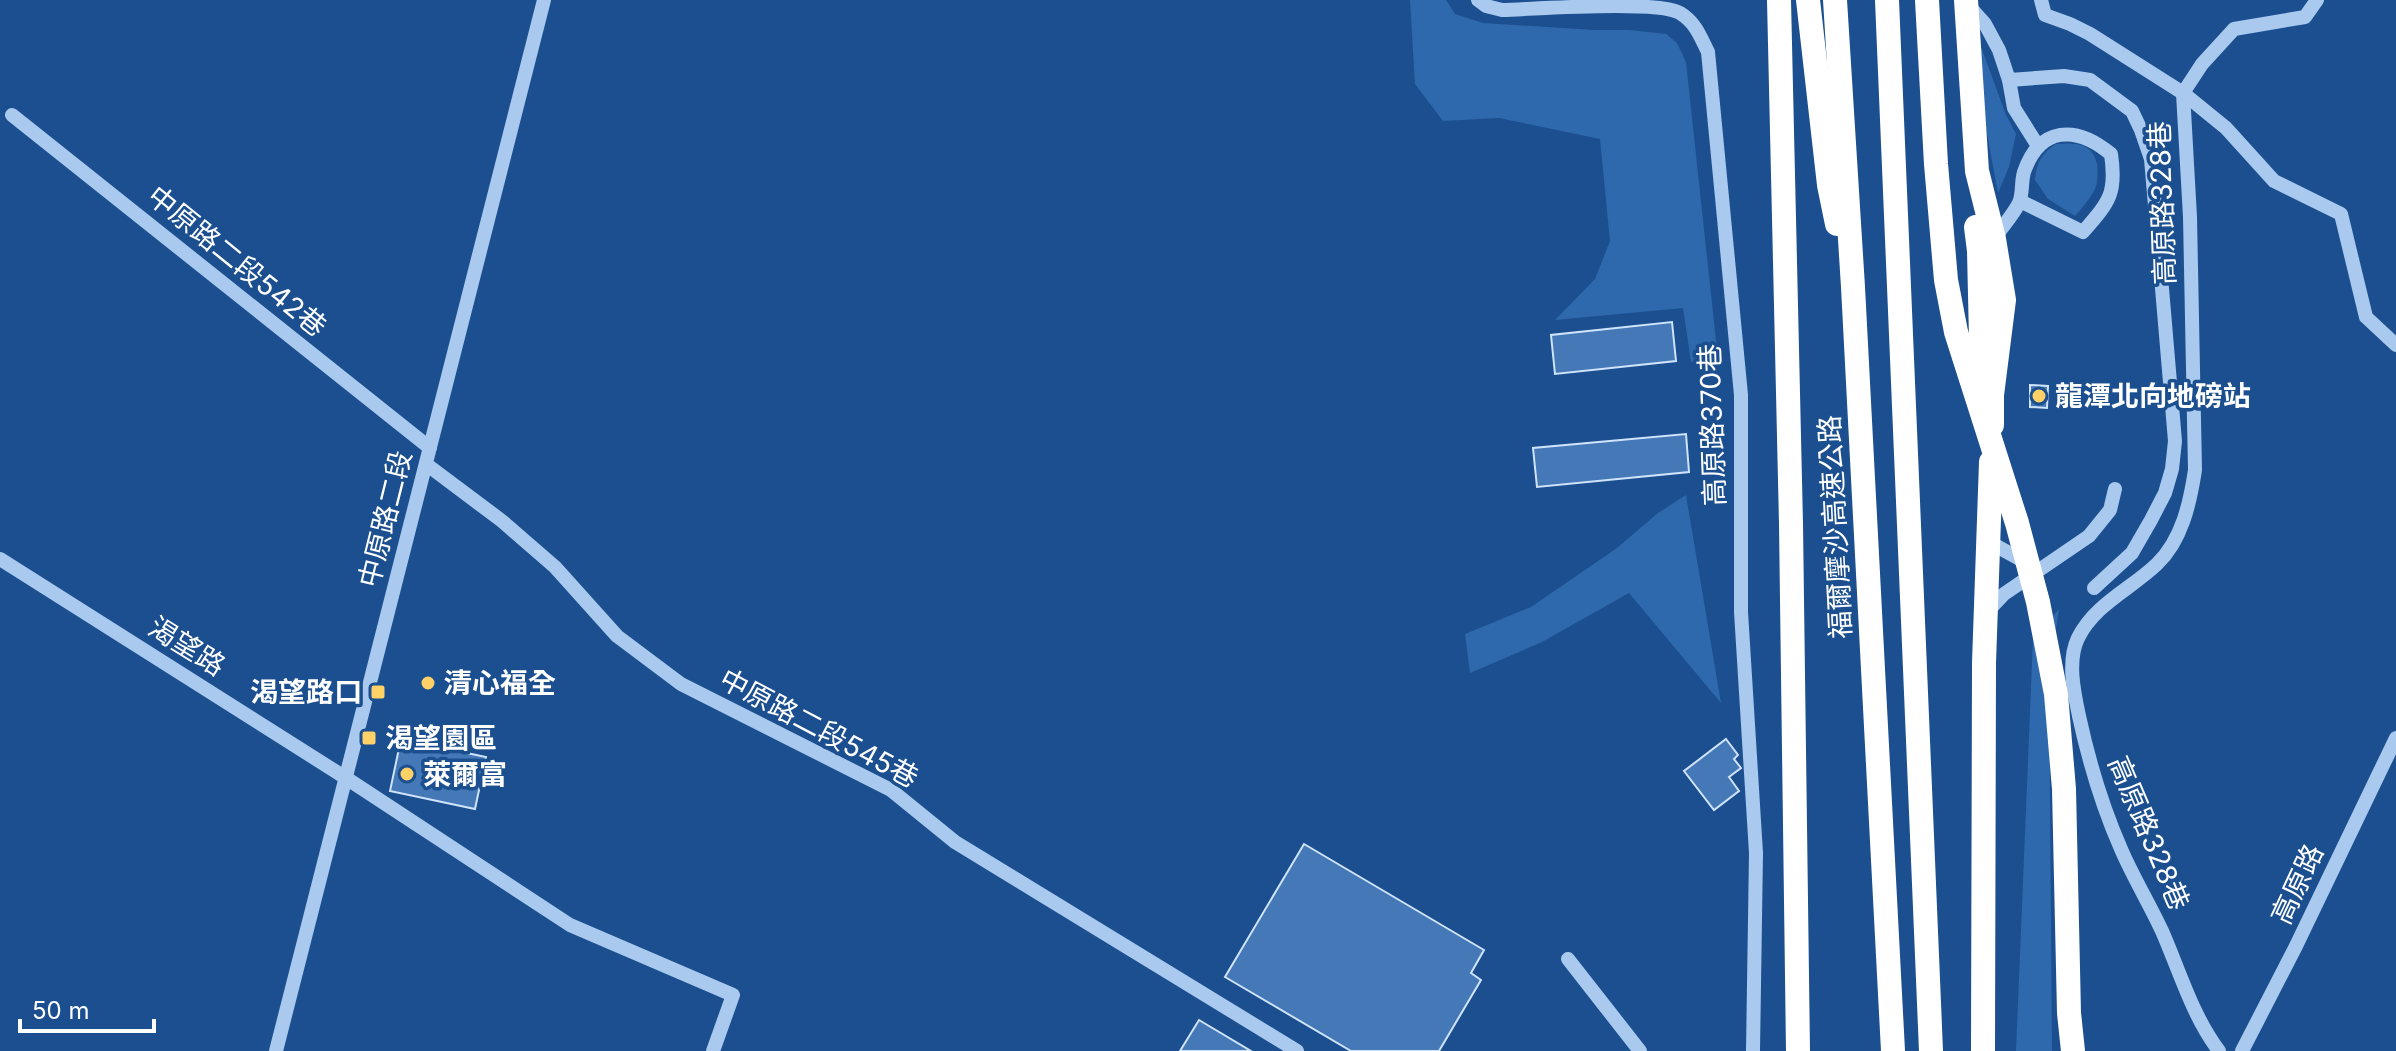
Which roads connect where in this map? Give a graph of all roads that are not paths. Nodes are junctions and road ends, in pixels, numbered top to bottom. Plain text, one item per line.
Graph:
1 (544, 0) edge
2 (1478, 0) edge
3 (1808, 0) edge
4 (1835, 0) edge
5 (1887, 0) edge
6 (1927, 0) edge
7 (2041, 0) edge
8 (2317, 0) edge
9 (1966, 1) edge
10 (1779, 10) edge
11 (2009, 80) junction
12 (2183, 93) junction
13 (12, 115) dead end
14 (1975, 133) junction
15 (2038, 146) junction
16 (2020, 201) junction
17 (1994, 239) junction
18 (1853, 287) junction
19 (2396, 345) edge
20 (430, 448) junction
21 (426, 464) junction
22 (2115, 489) dead end
23 (1990, 500) junction
24 (1989, 542) junction
25 (0, 559) edge
26 (2040, 570) junction
27 (2094, 588) dead end
28 (1986, 613) junction
29 (2396, 738) edge
30 (346, 778) junction
31 (1568, 959) dead end
32 (276, 1051) edge
33 (713, 1051) edge
34 (1297, 1051) edge
35 (1640, 1051) edge
36 (1753, 1051) edge
37 (1798, 1051) edge
38 (1893, 1051) edge
39 (1931, 1051) edge
40 (1983, 1051) edge
41 (2073, 1051) edge
42 (2219, 1051) edge
43 (2242, 1051) edge

1 - 20 street, 中原路二段
2 - 36 street, 高原路370巷
3 - 18 highway
4 - 18 highway, 福爾摩沙高速公路
5 - 39 highway
6 - 41 highway
7 - 12 street
8 - 12 street
9 - 11 street
9 - 14 highway
10 - 37 highway
11 - 15 street
11 - 27 street
12 - 19 street
12 - 42 street, 高原路328巷
13 - 20 street, 中原路二段542巷
14 - 17 highway
14 - 23 highway
15 - 16 street
15 - 16 street
16 - 17 street
17 - 23 highway
18 - 38 highway, 福爾摩沙高速公路
20 - 21 street, 中原路二段
21 - 30 street, 中原路二段
21 - 34 street, 中原路二段545巷
22 - 26 street
23 - 24 highway
24 - 26 street
24 - 28 highway
25 - 30 street, 渴望路
26 - 28 street
28 - 40 highway
29 - 43 street, 高原路
30 - 32 street, 中原路二段
30 - 33 street, 渴望路
31 - 35 street

